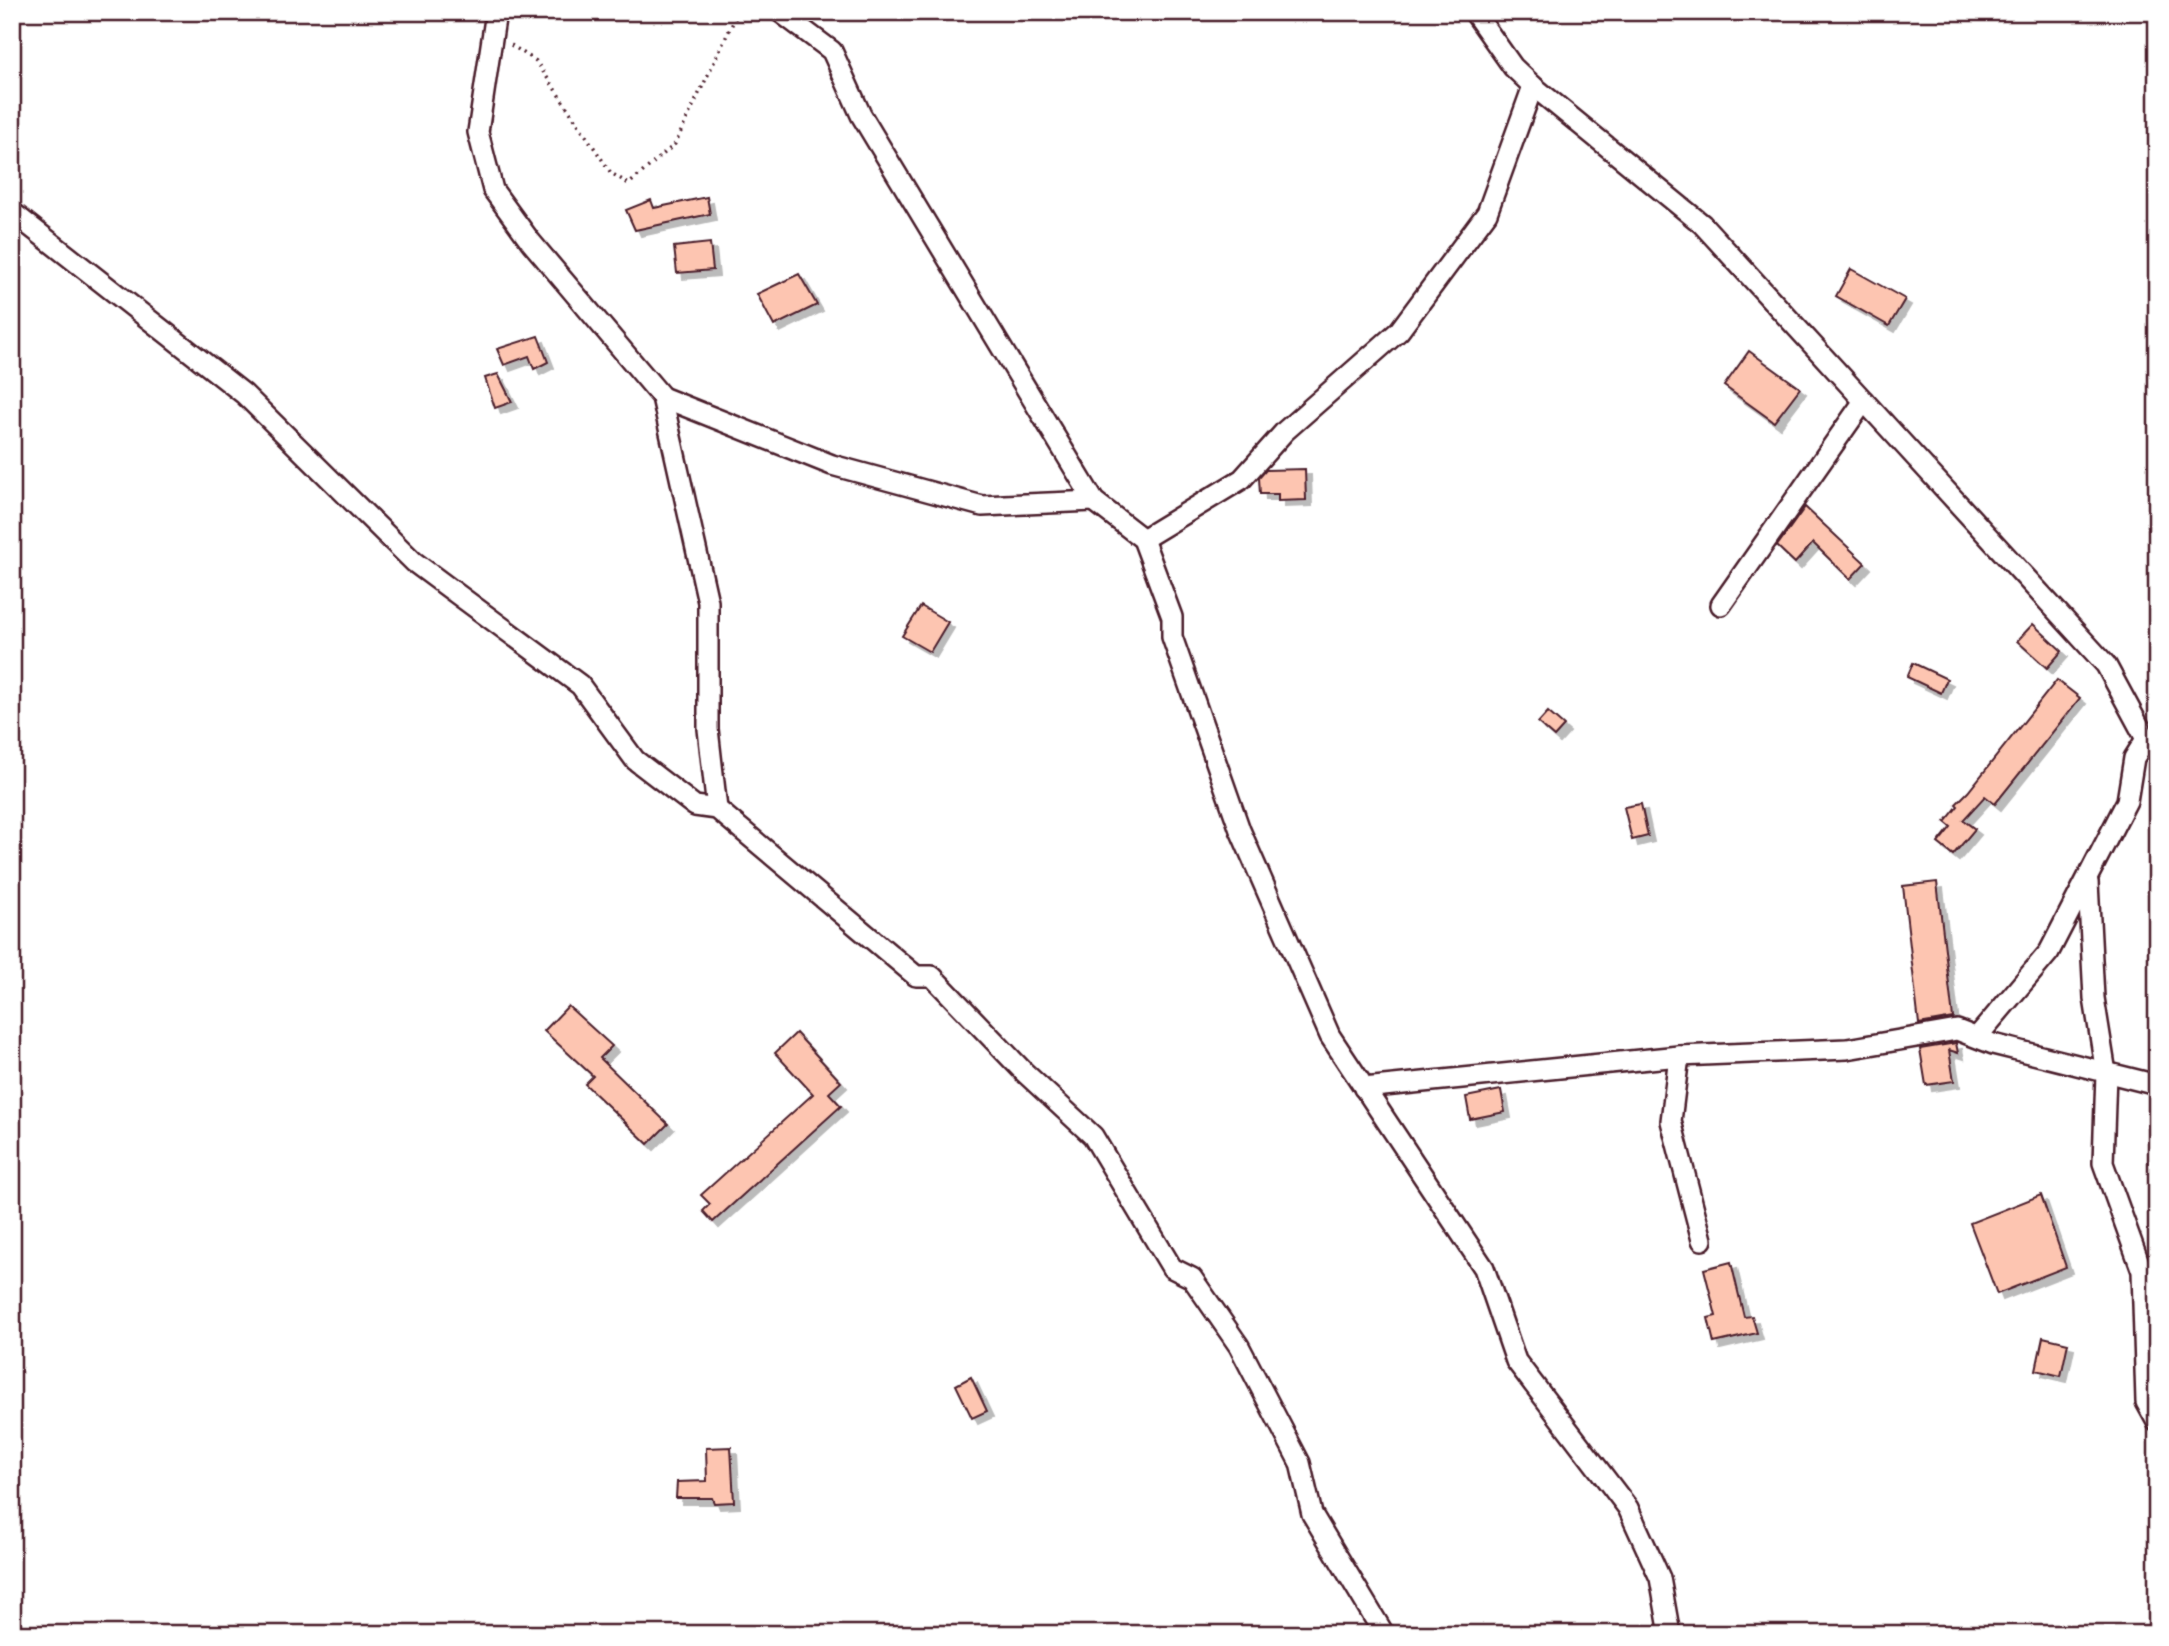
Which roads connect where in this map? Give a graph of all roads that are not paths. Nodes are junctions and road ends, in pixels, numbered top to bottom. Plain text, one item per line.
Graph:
1 (496, 12) edge
2 (780, 12) edge
3 (1474, 12) edge
4 (1533, 86) junction
5 (12, 212) edge
6 (662, 397) junction
7 (1864, 401) junction
8 (1094, 501) junction
9 (1143, 539) junction
10 (1721, 605) dead end
11 (2151, 746) edge
12 (717, 809) junction
13 (2088, 881) junction
14 (1978, 1036) junction
15 (1679, 1056) junction
16 (2106, 1073) junction
17 (2157, 1085) edge
18 (1364, 1088) junction
19 (1702, 1240) dead end
20 (2157, 1422) edge
21 (1384, 1634) edge
22 (1670, 1634) edge

1 - 6 street
2 - 8 street
3 - 4 street
4 - 7 street
4 - 9 street
5 - 12 street
6 - 8 street
6 - 12 street
7 - 10 street
7 - 11 street
8 - 9 street
9 - 18 street
11 - 13 street
12 - 21 street
13 - 14 street
13 - 16 street
14 - 15 street
14 - 16 street
15 - 18 street
15 - 19 street
16 - 17 street
16 - 20 street
18 - 22 street

